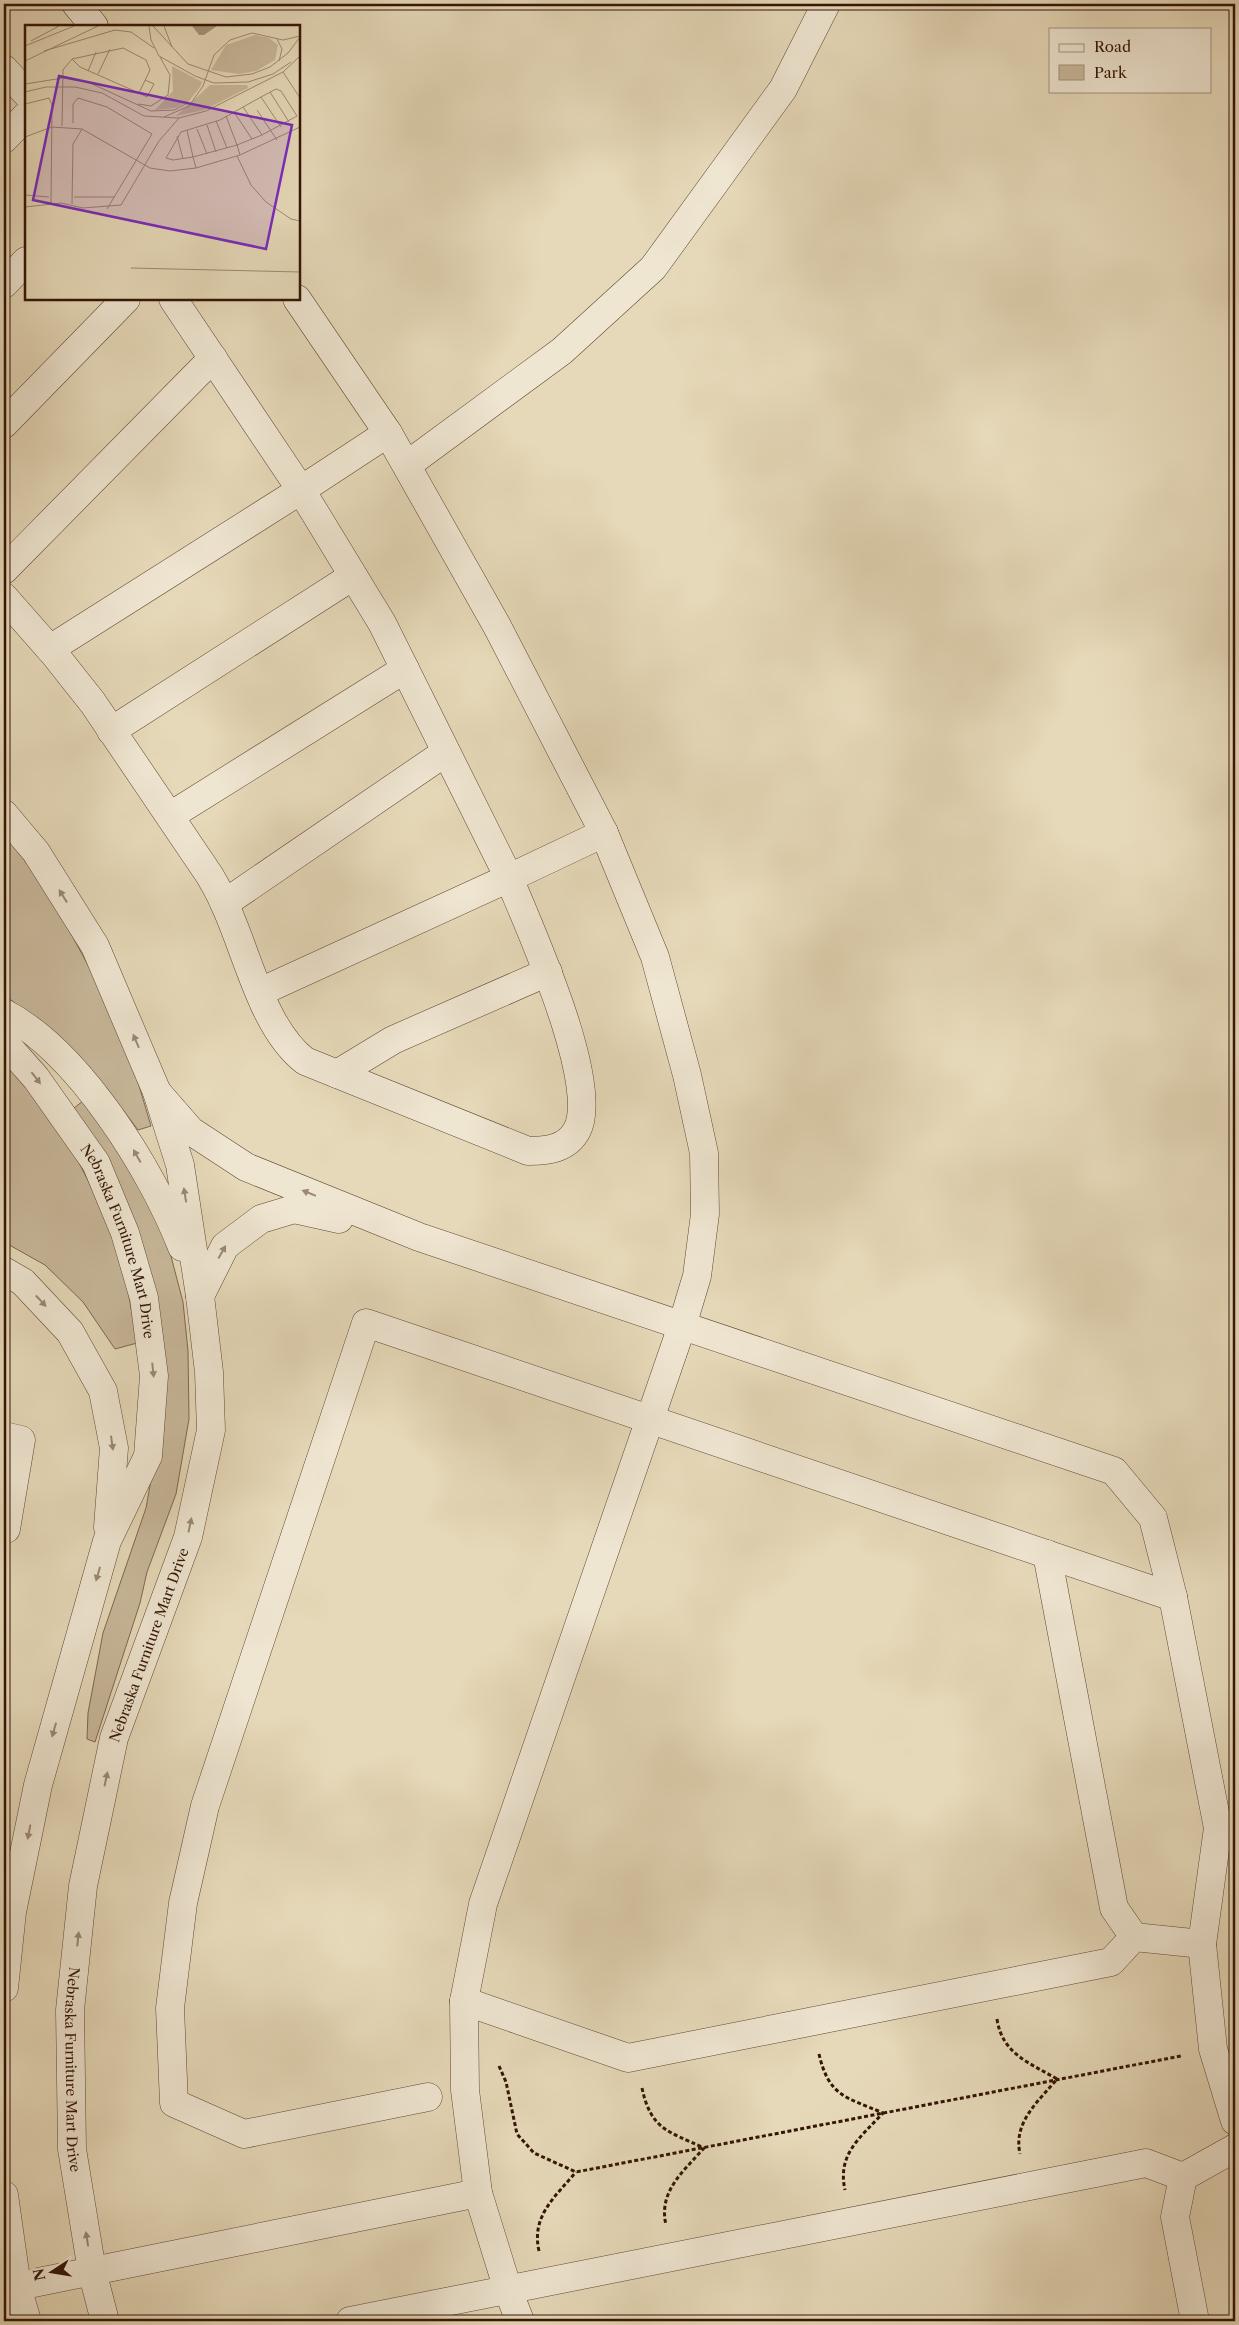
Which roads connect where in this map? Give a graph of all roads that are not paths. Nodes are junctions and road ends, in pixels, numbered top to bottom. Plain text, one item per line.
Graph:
1 (76, 4) edge
2 (826, 4) edge
3 (93, 25) edge
4 (4, 69) edge
5 (25, 92) edge
6 (25, 117) edge
7 (4, 139) edge
8 (25, 262) edge
9 (4, 284) edge
10 (125, 300) edge
11 (174, 300) edge
12 (298, 300) edge
13 (213, 358) junction
14 (4, 424) edge
15 (388, 433) junction
16 (406, 465) junction
17 (301, 490) junction
18 (4, 570) edge
19 (353, 576) junction
20 (4, 597) edge
21 (50, 649) junction
22 (405, 669) junction
23 (111, 731) junction
24 (446, 752) junction
25 (4, 814) edge
26 (170, 816) junction
27 (604, 833) junction
28 (509, 878) junction
29 (225, 903) junction
30 (548, 972) junction
31 (260, 992) junction
32 (4, 1013) edge
33 (4, 1042) edge
34 (337, 1074) junction
35 (157, 1092) junction
36 (419, 1237) junction
37 (4, 1270) edge
38 (200, 1296) junction
39 (682, 1326) junction
40 (650, 1419) junction
41 (4, 1436) edge
42 (4, 1532) edge
43 (107, 1541) junction
44 (1047, 1554) junction
45 (1173, 1597) junction
46 (1134, 1937) junction
47 (1202, 1944) junction
48 (4, 1988) edge
49 (464, 2001) junction
50 (428, 2097) dead end
51 (1235, 2120) edge
52 (1235, 2148) edge
53 (1183, 2177) junction
54 (478, 2193) junction
55 (4, 2195) edge
56 (92, 2271) junction
57 (10, 2288) edge
58 (508, 2290) junction
59 (27, 2321) edge
60 (105, 2321) edge
61 (350, 2321) edge
62 (520, 2321) edge
63 (1195, 2321) edge

1 - 3 street
2 - 16 street
4 - 5 street
6 - 7 street
8 - 9 street
10 - 14 street
11 - 13 street
12 - 15 street
13 - 17 street
13 - 18 street
15 - 16 street
15 - 17 street
16 - 27 street
17 - 19 street
17 - 21 street
19 - 22 street
19 - 23 street
20 - 21 street
21 - 23 street
22 - 24 street
22 - 26 street
23 - 26 street
24 - 28 street
24 - 29 street
35 -> 25 street
26 - 29 street
27 - 28 street
27 - 39 street
28 - 30 street
28 - 31 street
29 - 31 street
30 - 34 street
30 - 34 street
31 - 34 street
38 -> 32 street
33 -> 43 street, Nebraska Furniture Mart Drive
36 -> 35 street
38 -> 35 street
38 -> 36 street
36 - 39 street
37 -> 43 street
56 -> 38 street, Nebraska Furniture Mart Drive
39 - 40 street
39 - 45 street
40 - 44 street
40 - 49 street
40 - 50 street
41 - 42 street
43 -> 48 street, Nebraska Furniture Mart Drive
44 - 45 street
44 - 46 street
45 - 47 street
46 - 47 street
46 - 49 street
47 - 51 street
49 - 54 street
52 - 53 street
53 - 58 street
53 - 63 street
54 - 56 street
54 - 58 street
55 - 57 street
56 - 57 street
56 - 60 street, Nebraska Furniture Mart Drive
57 - 59 street
58 - 61 street
58 - 62 street

